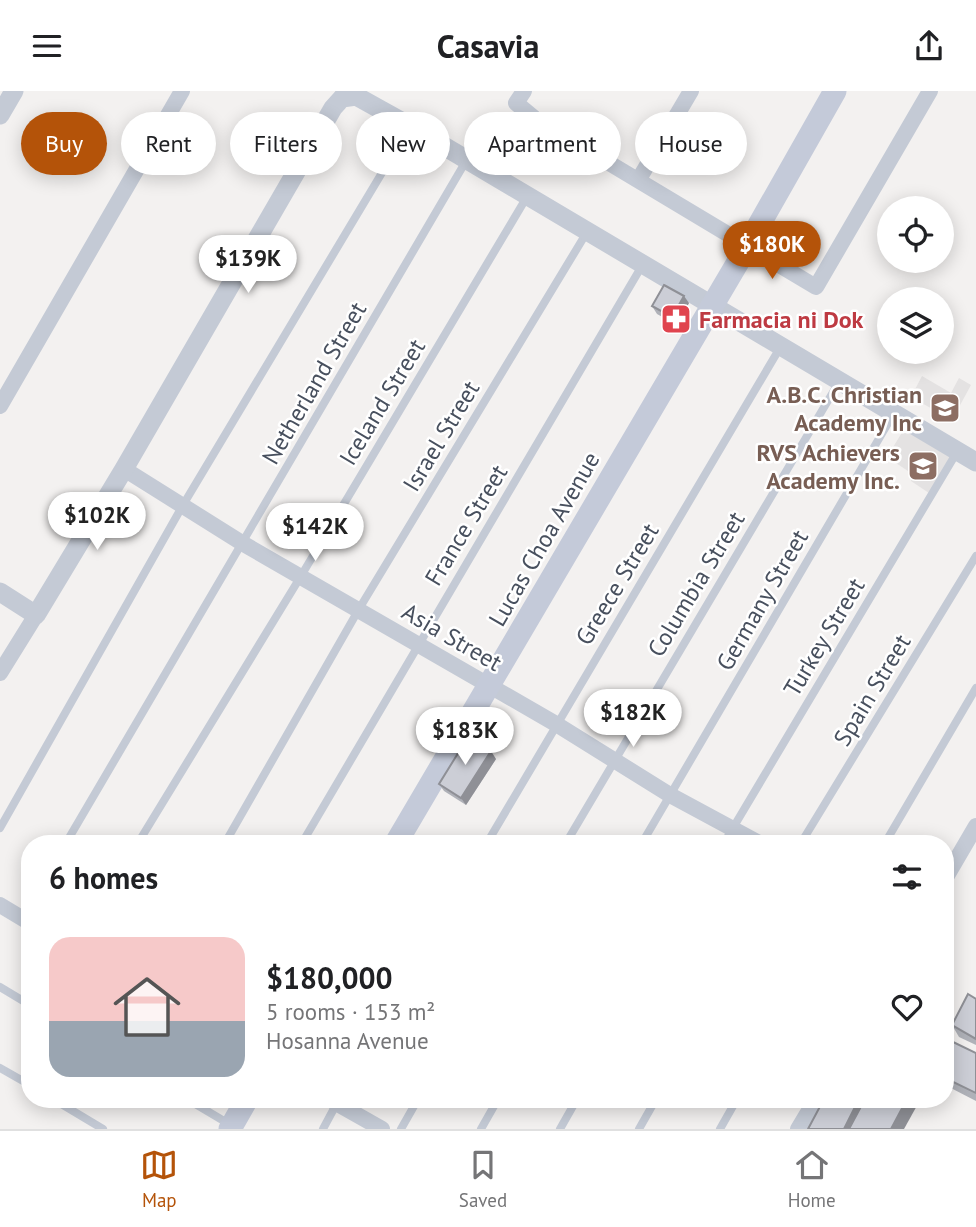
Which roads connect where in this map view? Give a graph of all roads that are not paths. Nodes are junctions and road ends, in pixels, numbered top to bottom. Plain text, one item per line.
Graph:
1 (182, 91) edge
2 (524, 91) edge
3 (691, 91) edge
4 (835, 91) edge
5 (930, 91) edge
6 (10, 92) edge
7 (385, 112) edge
8 (0, 115) edge
9 (464, 164) edge
10 (381, 175) edge
11 (494, 175) edge
12 (639, 179) junction
13 (528, 195) junction
14 (587, 232) junction
15 (743, 253) junction
16 (644, 264) junction
17 (713, 304) junction
18 (781, 345) junction
19 (840, 380) junction
20 (0, 405) edge
21 (894, 413) junction
22 (957, 450) junction
23 (976, 462) edge
24 (124, 469) junction
25 (183, 505) junction
26 (242, 543) junction
27 (976, 556) edge
28 (301, 576) junction
29 (0, 592) edge
30 (359, 609) junction
31 (36, 615) junction
32 (419, 644) junction
33 (0, 673) edge
34 (489, 684) junction
35 (976, 688) edge
36 (556, 724) junction
37 (615, 759) junction
38 (670, 795) junction
39 (976, 826) edge
40 (0, 828) edge
41 (733, 828) junction
42 (71, 835) edge
43 (143, 835) edge
44 (230, 835) edge
45 (307, 835) edge
46 (401, 835) edge
47 (492, 835) edge
48 (571, 835) edge
49 (647, 835) edge
50 (729, 835) edge
51 (745, 835) edge
52 (806, 835) edge
53 (890, 835) edge
54 (954, 864) edge
55 (0, 905) edge
56 (21, 913) edge
57 (0, 987) edge
58 (21, 1000) edge
59 (0, 1067) edge
60 (21, 1080) edge
61 (68, 1108) edge
62 (201, 1108) edge
63 (242, 1108) edge
64 (332, 1108) edge
65 (348, 1108) edge
66 (413, 1108) edge
67 (493, 1108) edge
68 (572, 1108) edge
69 (651, 1108) edge
70 (732, 1108) edge
71 (811, 1108) edge
72 (231, 1127) edge
73 (103, 1129) edge
74 (323, 1129) edge
75 (382, 1129) edge
76 (401, 1129) edge
77 (481, 1129) edge
78 (560, 1129) edge
79 (639, 1129) edge
80 (720, 1129) edge
81 (798, 1129) edge

1 - 20 street
2 - 12 street
3 - 12 street
4 - 15 main road, Lucas Choa Avenue
5 - 15 street
6 - 8 street
7 - 24 street
9 - 26 lane, Netherland Street
10 - 25 lane
11 - 13 street
12 - 15 street
13 - 14 street
13 - 28 lane, Iceland Street
14 - 16 street
14 - 30 lane, Israel Street
15 - 17 main road, Lucas Choa Avenue
16 - 17 street
16 - 32 lane, France Street
17 - 18 street
17 - 34 main road, Lucas Choa Avenue
18 - 19 street
18 - 36 lane, Greece Street
19 - 21 street
19 - 37 lane, Columbia Street
21 - 22 street
21 - 38 lane, Germany Street
22 - 23 street
22 - 41 lane, Turkey Street
24 - 25 street, Asia Street
24 - 31 street
25 - 26 street, Asia Street
25 - 40 lane
26 - 28 street, Asia Street
26 - 42 lane, Netherland Street
27 - 52 lane, Spain Street
28 - 30 street, Asia Street
28 - 43 lane, Iceland Street
29 - 31 street
30 - 32 street, Asia Street
30 - 44 lane, Israel Street
31 - 33 street
32 - 34 street, Asia Street
32 - 45 lane, France Street
34 - 36 street, Asia Street
34 - 46 main road, Lucas Choa Avenue
35 - 53 lane
36 - 37 street, Asia Street
36 - 47 lane, Greece Street
37 - 38 street, Asia Street
37 - 48 lane, Columbia Street
38 - 41 street, Asia Street
38 - 49 lane, Germany Street
39 - 54 street
41 - 50 lane, Turkey Street
41 - 51 street, Asia Street
55 - 56 street
57 - 58 lane
59 - 60 lane
61 - 73 lane
62 - 72 lane
63 - 72 main road
64 - 74 lane
65 - 75 street
66 - 76 lane
67 - 77 lane
68 - 78 lane
69 - 79 lane
70 - 80 lane
71 - 81 street

